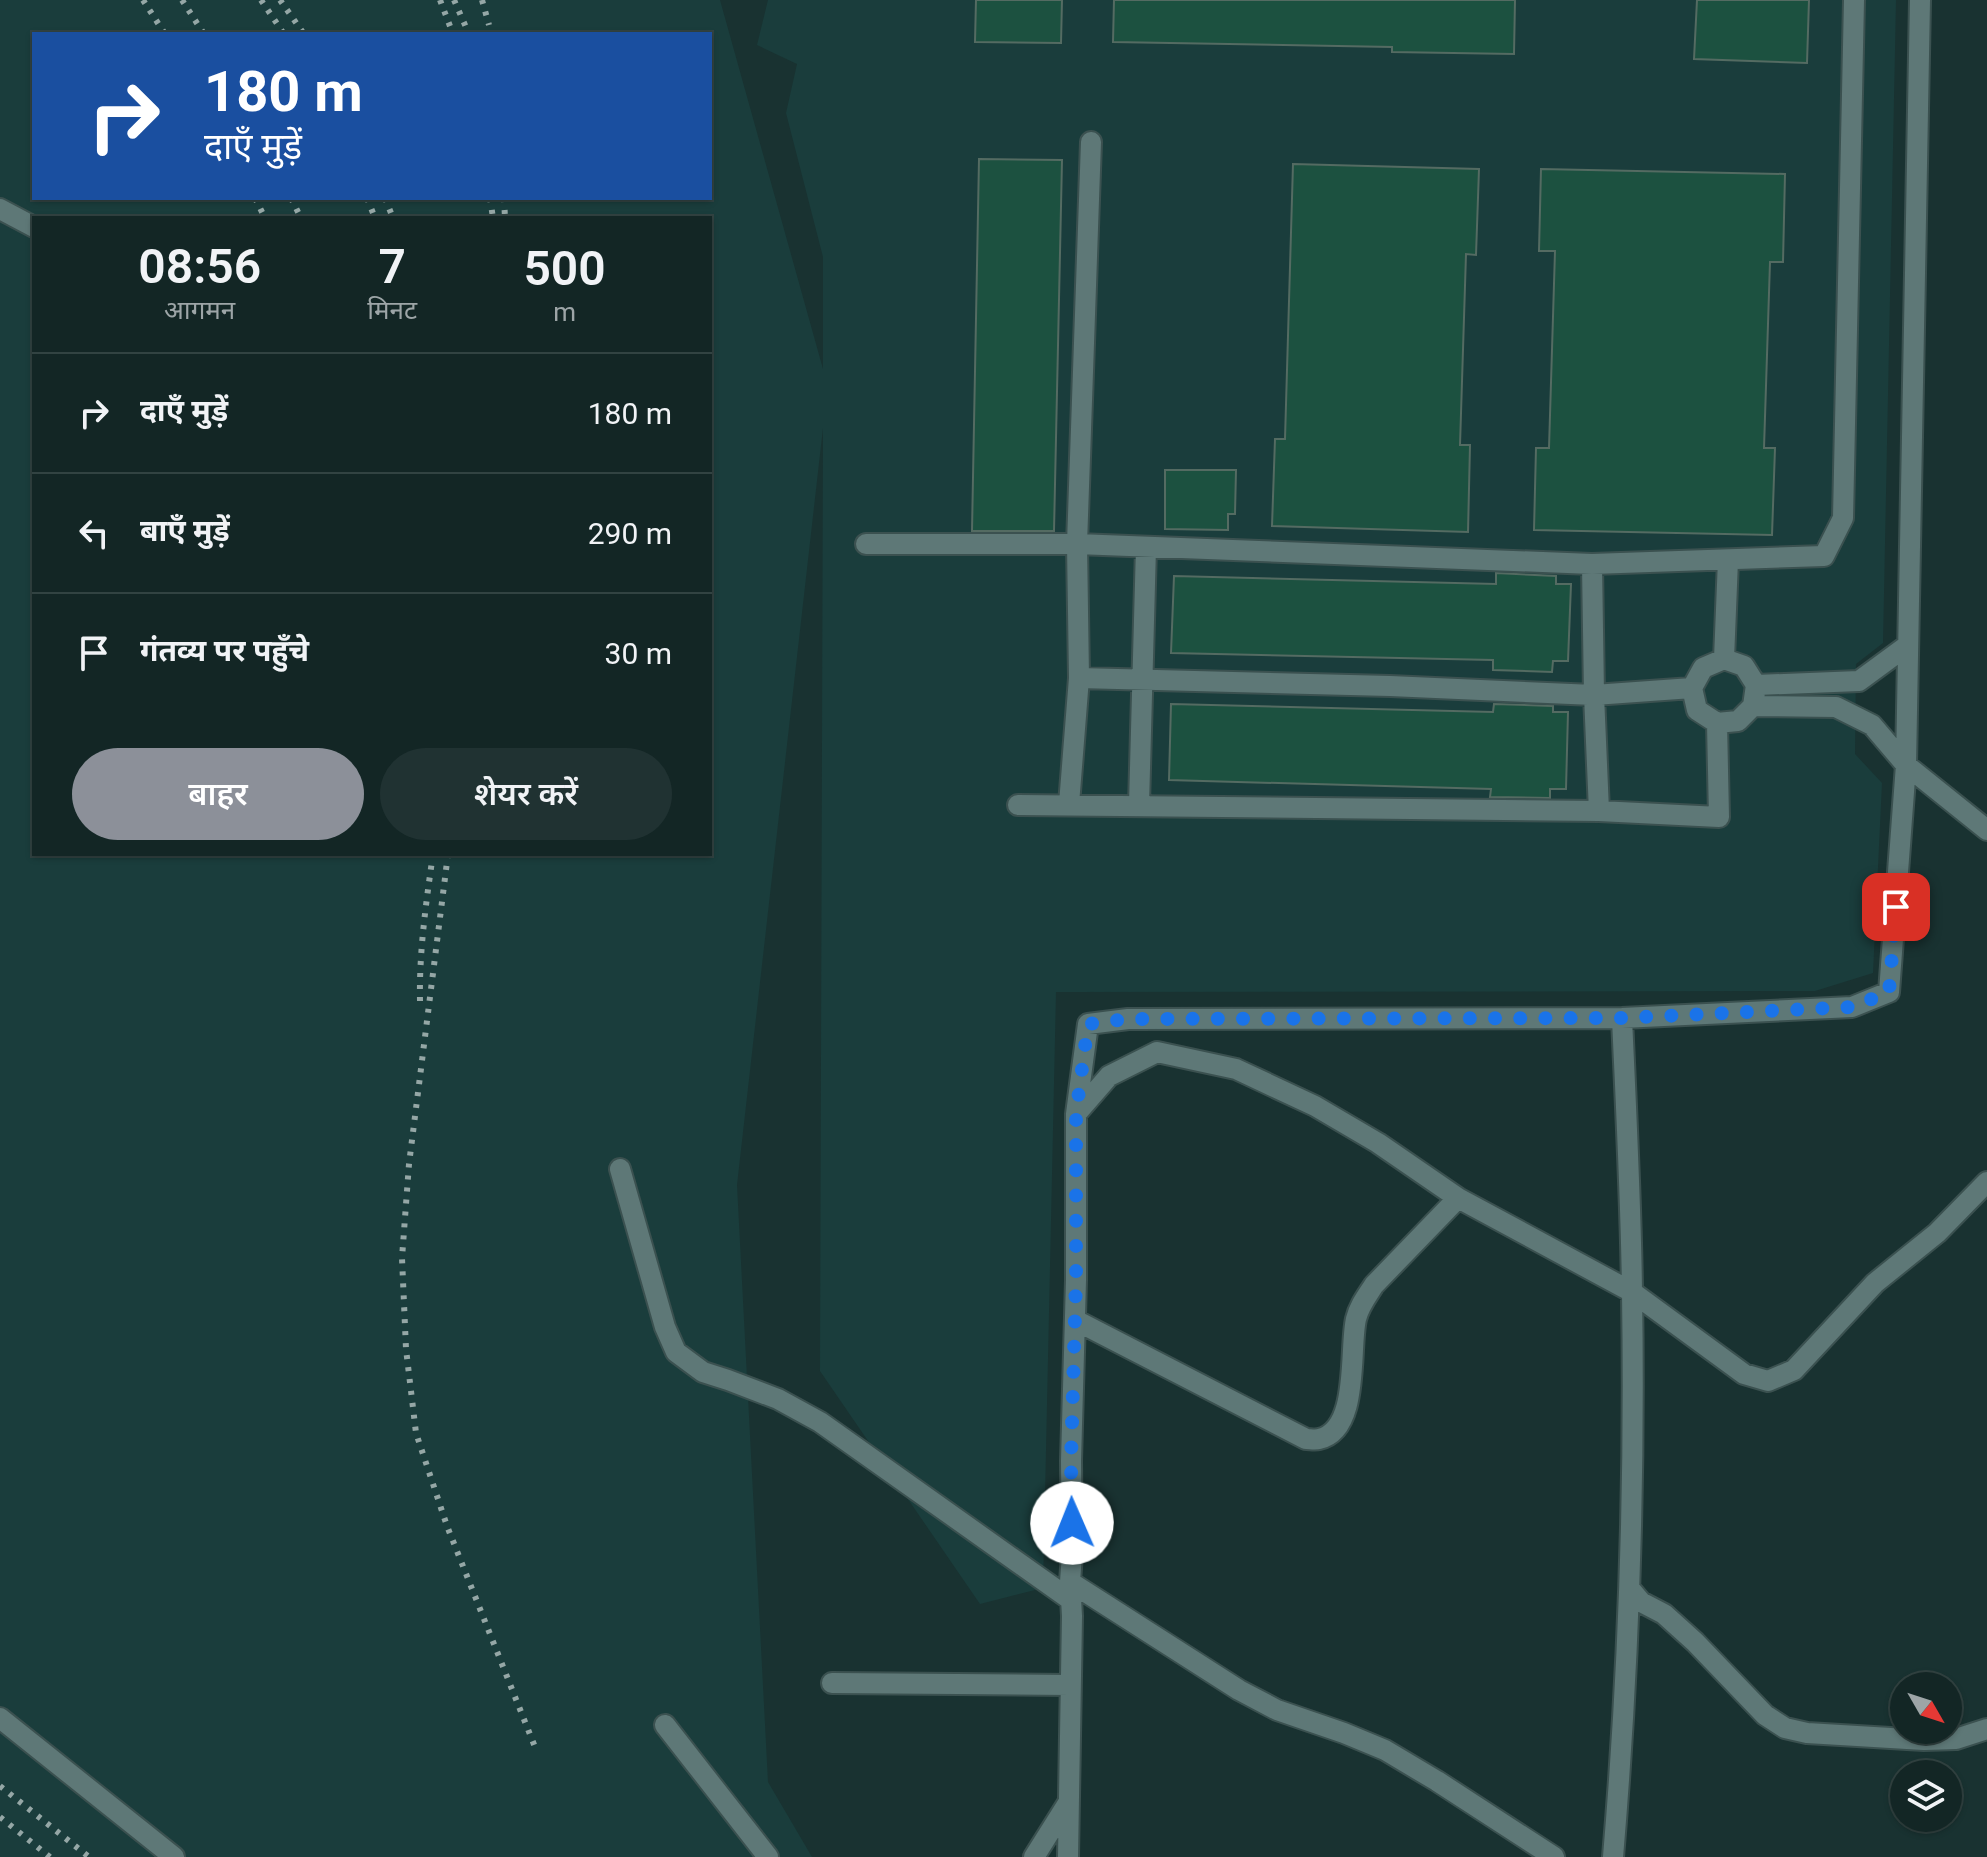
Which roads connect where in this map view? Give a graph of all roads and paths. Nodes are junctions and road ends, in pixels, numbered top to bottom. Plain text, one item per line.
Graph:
1 (1854, 0) edge
2 (1920, 0) edge
3 (1091, 142) dead end
4 (0, 209) edge
5 (32, 226) edge
6 (866, 544) dead end
7 (1077, 544) junction
8 (1146, 547) junction
9 (1728, 560) junction
10 (1592, 564) junction
11 (1908, 645) junction
12 (1724, 659) junction
13 (1079, 678) junction
14 (1144, 679) junction
15 (1756, 685) junction
16 (1692, 688) junction
17 (1594, 695) junction
18 (1753, 706) junction
19 (1717, 723) junction
20 (1906, 765) junction
21 (1069, 804) junction
22 (1018, 805) dead end
23 (1139, 805) junction
24 (1599, 811) junction
25 (1987, 830) edge
26 (1622, 1018) junction
27 (1076, 1114) junction
28 (620, 1169) dead end
29 (1987, 1182) edge
30 (1458, 1198) junction
31 (1632, 1292) junction
32 (1075, 1320) junction
33 (1630, 1589) junction
34 (1070, 1591) junction
35 (832, 1683) dead end
36 (1070, 1685) junction
37 (0, 1718) edge
38 (665, 1725) dead end
39 (1987, 1729) edge
40 (1070, 1800) junction
41 (174, 1857) edge
42 (768, 1857) edge
43 (1034, 1857) edge
44 (1068, 1857) edge
45 (1554, 1857) edge
46 (1613, 1857) edge

1 - 9 street
2 - 11 street
3 - 7 street
4 - 5 street
6 - 7 street
7 - 8 street
7 - 13 street
8 - 10 street
8 - 14 street
9 - 10 street
9 - 12 street
10 - 17 street
11 - 15 street
11 - 20 street
12 - 15 street
12 - 16 street
13 - 14 street
13 - 21 street
14 - 17 street
14 - 23 street
15 - 18 street
16 - 17 street
16 - 19 street
17 - 24 street
18 - 19 street
18 - 20 street
19 - 24 street
20 - 25 street
20 - 26 street
21 - 22 street
21 - 23 street
23 - 24 street
26 - 27 street
26 - 31 street
27 - 30 street
27 - 32 street
28 - 34 street
29 - 31 street
30 - 31 street
30 - 32 street
31 - 33 street
32 - 34 street
33 - 39 street
33 - 46 street
34 - 36 street
34 - 45 street
35 - 36 street
36 - 40 street
37 - 41 street
38 - 42 street
40 - 43 street
40 - 44 street

